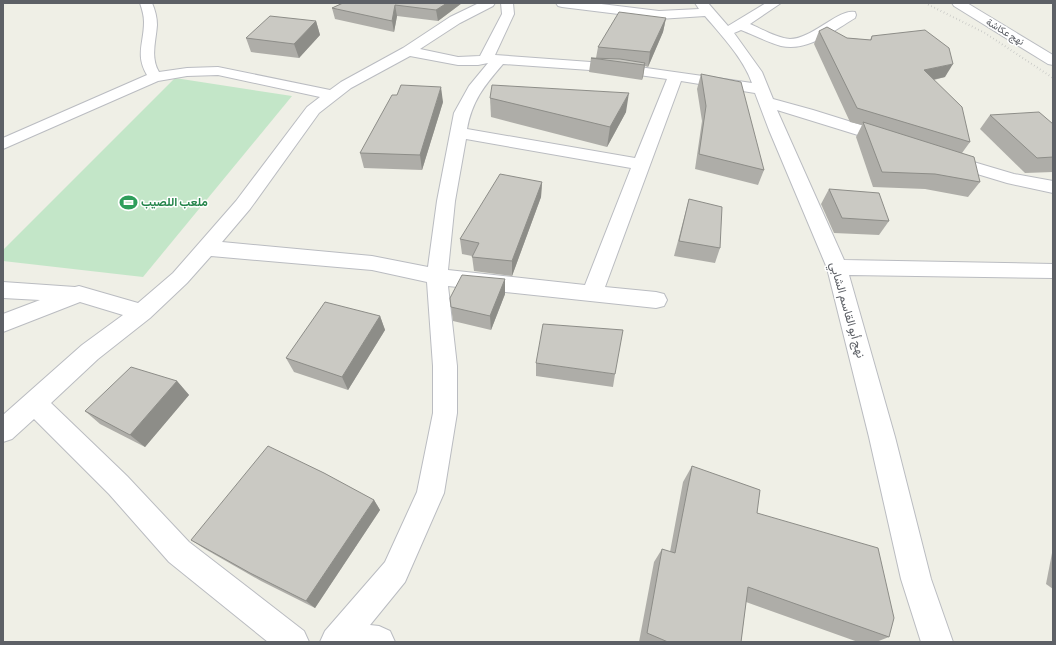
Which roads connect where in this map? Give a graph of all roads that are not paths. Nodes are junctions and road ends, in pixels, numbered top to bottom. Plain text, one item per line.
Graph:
1 (146, 3) edge
2 (489, 3) edge
3 (507, 3) edge
4 (562, 3) edge
5 (775, 3) edge
6 (958, 3) edge
7 (705, 8) edge
8 (850, 15) dead end
9 (733, 29) junction
10 (408, 51) junction
11 (493, 59) junction
12 (1053, 61) edge
13 (675, 76) junction
14 (155, 77) junction
15 (332, 95) junction
16 (763, 96) junction
17 (459, 133) junction
18 (3, 144) edge
19 (902, 144) edge
20 (937, 156) edge
21 (641, 164) junction
22 (1053, 187) edge
23 (205, 248) junction
24 (837, 268) junction
25 (1053, 271) edge
26 (437, 277) junction
27 (3, 290) edge
28 (592, 293) junction
29 (79, 294) junction
30 (656, 300) dead end
31 (142, 312) junction
32 (3, 323) edge
33 (34, 403) junction
34 (3, 430) edge
35 (338, 640) edge
36 (293, 642) edge
37 (379, 642) edge
38 (937, 642) edge

1 - 14 street
2 - 10 street
3 - 11 street
4 - 7 street
5 - 9 street
6 - 12 street, نهج عكاشة
7 - 9 street, نهج أبو القاسم الشابي
8 - 9 street
9 - 16 street, نهج أبو القاسم الشابي
10 - 11 street
10 - 15 street
11 - 13 street
11 - 17 street
13 - 16 street
13 - 21 street
14 - 15 street
14 - 18 street
15 - 23 street
16 - 19 street
16 - 24 street, نهج أبو القاسم الشابي
17 - 21 street
17 - 26 street
20 - 22 street
21 - 28 street
23 - 26 street
23 - 31 street
24 - 25 street
24 - 38 street, نهج أبو القاسم الشابي
26 - 28 street
26 - 35 street
27 - 29 street
28 - 30 street
29 - 31 street
29 - 32 street
31 - 33 street
33 - 34 street
33 - 36 street
35 - 37 street

